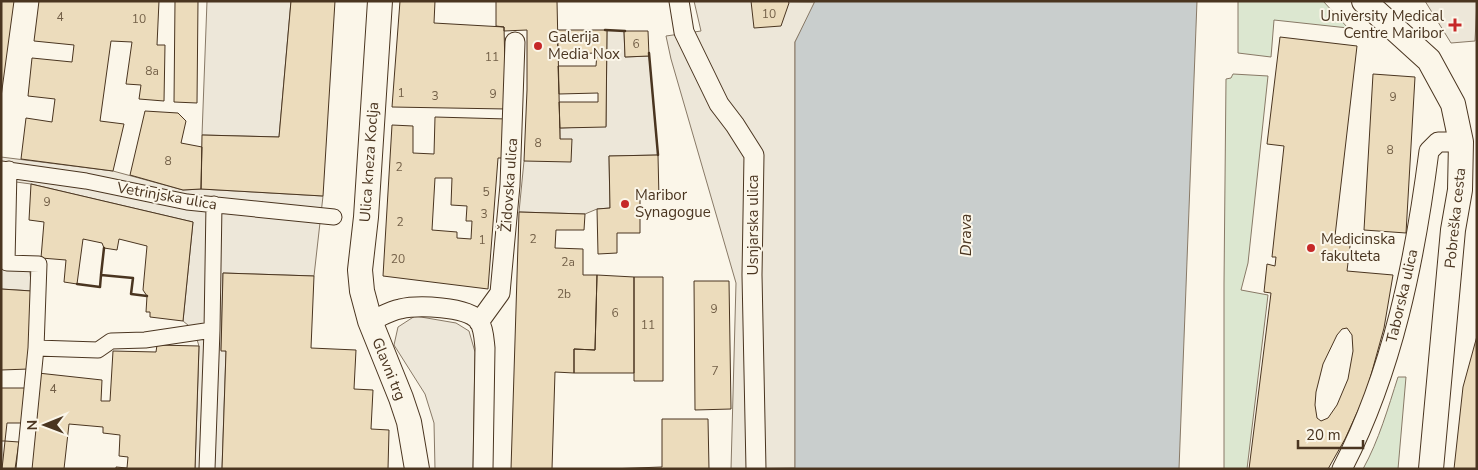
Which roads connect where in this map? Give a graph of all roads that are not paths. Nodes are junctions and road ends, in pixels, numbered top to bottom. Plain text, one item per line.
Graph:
1 (380, 1) edge
2 (679, 1) edge
3 (1364, 1) edge
4 (515, 42) dead end
5 (1461, 142) junction
6 (5, 169) edge
7 (214, 204) junction
8 (334, 217) dead end
9 (370, 321) junction
10 (479, 322) junction
11 (212, 330) junction
12 (36, 348) junction
13 (24, 469) edge
14 (207, 469) edge
15 (417, 469) edge
16 (482, 469) edge
17 (756, 469) edge
18 (1342, 469) edge
19 (1431, 469) edge

1 - 9 street, Ulica kneza Koclja
2 - 17 street, Usnjarska ulica
3 - 5 street, Pobreška cesta
4 - 10 street, Židovska ulica
5 - 18 street, Taborska ulica
5 - 19 street, Pobreška cesta
6 - 7 street, Vetrinjska ulica
6 - 12 street
7 - 8 street, Vetrinjska ulica
7 - 11 street
9 - 10 street, Glavni trg
9 - 15 street, Glavni trg
10 - 16 street
11 - 12 street
11 - 14 street
12 - 13 street

